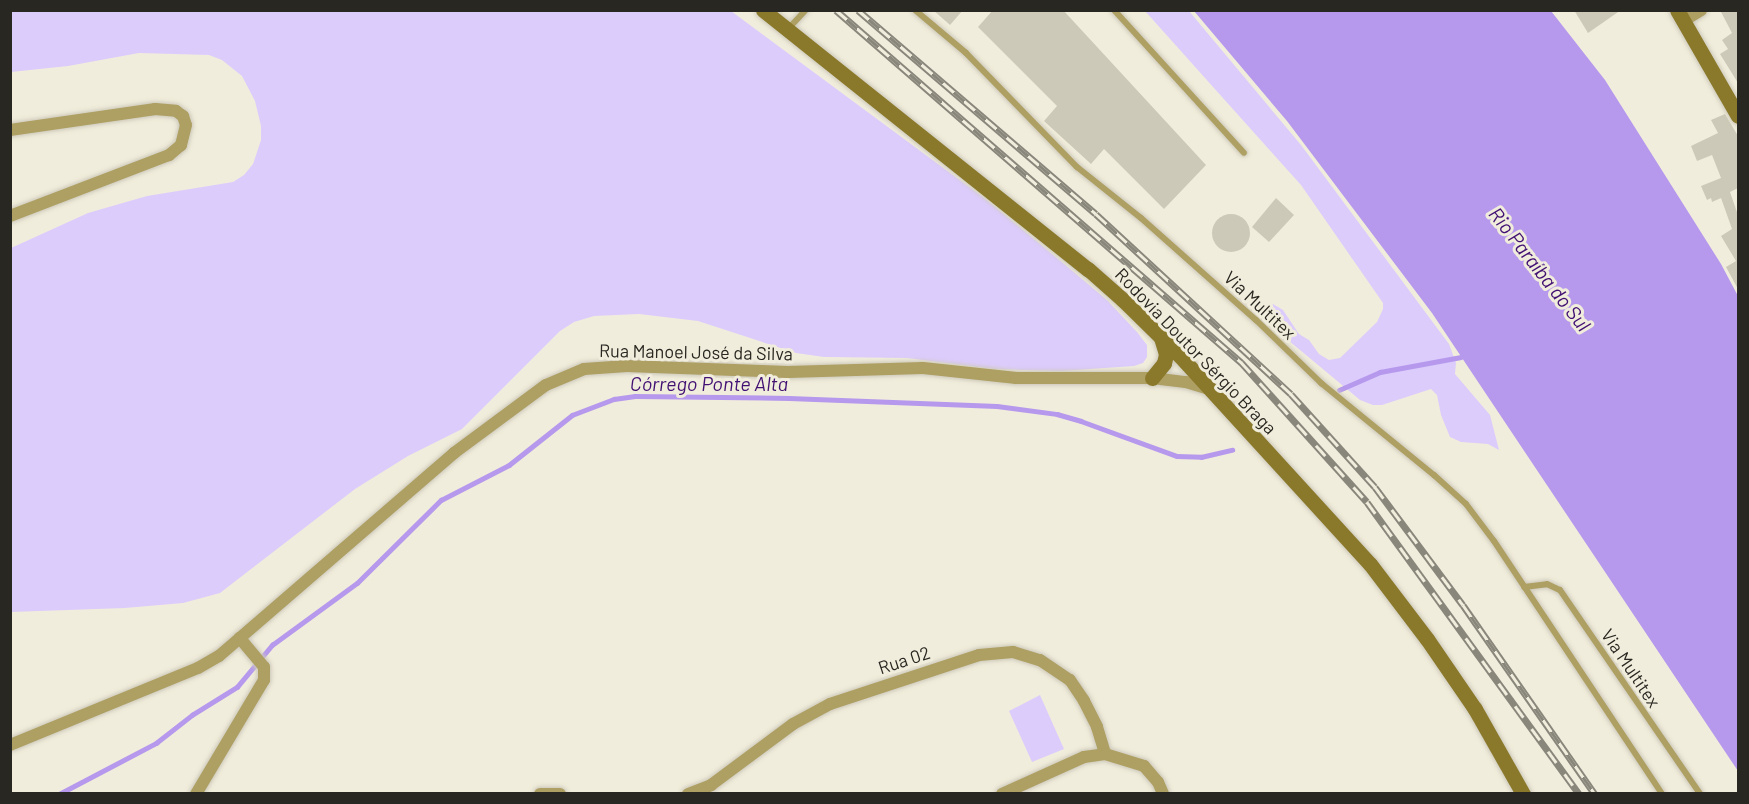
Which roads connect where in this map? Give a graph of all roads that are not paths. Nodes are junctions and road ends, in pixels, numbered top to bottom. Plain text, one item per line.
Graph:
1 (763, 10) edge
2 (806, 10) edge
3 (915, 10) edge
4 (1114, 10) edge
5 (1701, 10) edge
6 (1680, 16) edge
7 (788, 29) junction
8 (1738, 116) edge
9 (10, 130) edge
10 (1244, 153) dead end
11 (10, 216) edge
12 (1161, 338) junction
13 (1152, 378) junction
14 (1210, 390) junction
15 (1524, 587) junction
16 (240, 638) junction
17 (10, 745) edge
18 (1497, 747) junction
19 (1105, 754) junction
20 (196, 794) edge
21 (540, 794) edge
22 (560, 794) edge
23 (688, 794) edge
24 (1002, 794) edge
25 (1163, 794) edge
26 (1522, 794) edge
27 (1533, 794) edge
28 (1662, 794) edge
29 (1700, 794) edge

1 - 7 main road, Rodovia Doutor Sérgio Braga
2 - 7 lane
3 - 15 lane, Via Multitex
4 - 10 lane
5 - 6 street
6 - 8 main road
7 - 12 main road, Rodovia Doutor Sérgio Braga
9 - 11 street
12 - 13 main road
12 - 14 main road, Rodovia Doutor Sérgio Braga
13 - 14 street, Rua Manoel José da Silva
13 - 16 street, Rua Manoel José da Silva
14 - 18 main road, Rodovia Doutor Sérgio Braga
15 - 28 lane, Via Multitex
15 - 29 lane, Via Multitex
16 - 17 street, Rua Manoel José da Silva
16 - 20 street
18 - 26 main road, Rodovia Doutor Sérgio Braga
18 - 27 main road
19 - 23 street, Rua 02
19 - 24 street
19 - 25 street
21 - 22 street

